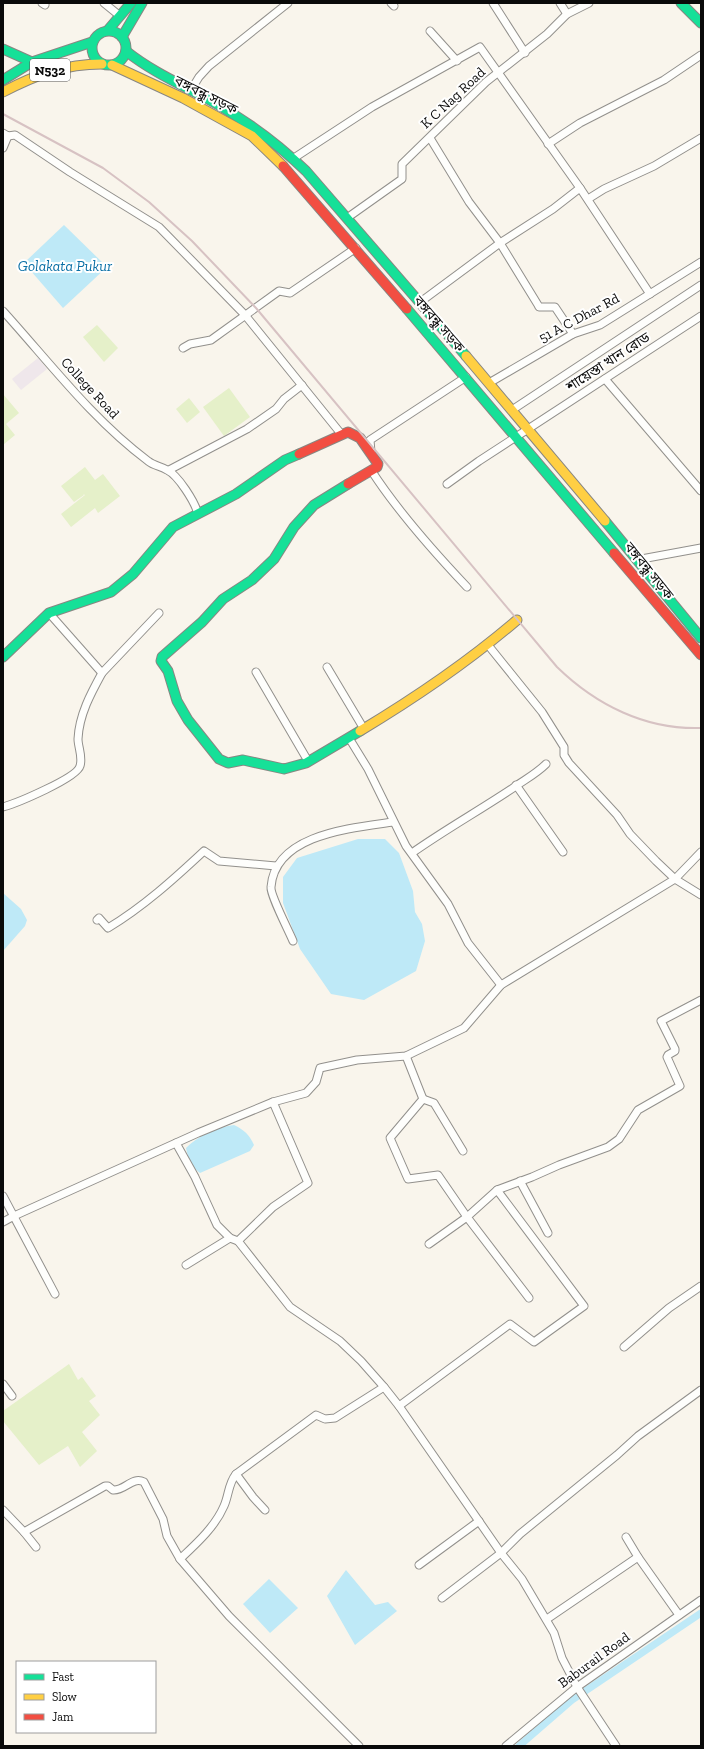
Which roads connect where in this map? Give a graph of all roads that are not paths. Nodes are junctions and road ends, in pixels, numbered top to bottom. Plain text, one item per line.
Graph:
1 (104, 3) edge
2 (131, 3) edge
3 (142, 3) edge
4 (288, 3) edge
5 (494, 3) edge
6 (560, 3) edge
7 (589, 3) edge
8 (682, 3) edge
9 (567, 14) junction
10 (120, 16) junction
11 (701, 23) edge
12 (108, 30) junction
13 (430, 31) dead end
14 (122, 37) junction
15 (3, 41) edge
16 (92, 42) junction
17 (3, 49) edge
18 (126, 51) junction
19 (525, 53) junction
20 (701, 56) edge
21 (43, 60) junction
22 (457, 61) junction
23 (32, 62) junction
24 (102, 64) junction
25 (112, 65) junction
26 (44, 71) junction
27 (499, 73) junction
28 (3, 80) edge
29 (191, 90) junction
30 (3, 92) edge
31 (5, 134) edge
32 (430, 138) junction
33 (701, 138) edge
34 (548, 144) junction
35 (3, 148) edge
36 (294, 158) junction
37 (580, 188) junction
38 (588, 199) junction
39 (347, 218) junction
40 (500, 243) junction
41 (356, 248) junction
42 (701, 262) edge
43 (701, 285) edge
44 (650, 294) junction
45 (419, 303) junction
46 (3, 311) edge
47 (245, 316) junction
48 (701, 316) edge
49 (574, 334) junction
50 (183, 348) dead end
51 (466, 377) junction
52 (605, 379) junction
53 (489, 383) junction
54 (302, 385) junction
55 (512, 410) junction
56 (529, 429) junction
57 (342, 435) junction
58 (517, 437) junction
59 (372, 454) junction
60 (168, 470) junction
61 (371, 470) junction
62 (447, 484) dead end
63 (701, 490) edge
64 (198, 514) junction
65 (701, 548) edge
66 (636, 560) junction
67 (467, 586) dead end
68 (49, 613) junction
69 (159, 614) dead end
70 (517, 620) dead end
71 (701, 638) edge
72 (488, 645) junction
73 (701, 655) edge
74 (3, 657) edge
75 (327, 667) dead end
76 (256, 672) dead end
77 (102, 673) junction
78 (364, 729) junction
79 (348, 738) junction
80 (308, 761) junction
81 (546, 764) dead end
82 (516, 785) junction
83 (3, 807) edge
84 (393, 822) junction
85 (563, 852) dead end
86 (701, 852) edge
87 (412, 854) junction
88 (276, 866) junction
89 (675, 879) junction
90 (701, 895) edge
91 (96, 920) dead end
92 (294, 941) dead end
93 (501, 985) junction
94 (701, 1000) edge
95 (406, 1056) junction
96 (423, 1099) junction
97 (273, 1102) junction
98 (176, 1143) junction
99 (463, 1151) dead end
100 (520, 1181) junction
101 (497, 1190) junction
102 (3, 1196) edge
103 (14, 1216) junction
104 (467, 1217) junction
105 (3, 1222) edge
106 (548, 1233) dead end
107 (230, 1238) junction
108 (238, 1241) junction
109 (429, 1244) dead end
110 (186, 1265) dead end
111 (701, 1286) edge
112 (55, 1294) dead end
113 (529, 1298) dead end
114 (624, 1347) dead end
115 (3, 1384) edge
116 (384, 1387) junction
117 (701, 1390) edge
118 (12, 1396) dead end
119 (399, 1406) junction
120 (236, 1474) junction
121 (3, 1510) edge
122 (265, 1510) dead end
123 (479, 1521) junction
124 (24, 1532) junction
125 (626, 1537) dead end
126 (36, 1547) dead end
127 (501, 1553) junction
128 (638, 1557) junction
129 (180, 1559) junction
130 (419, 1565) dead end
131 (442, 1598) dead end
132 (701, 1600) edge
133 (679, 1614) junction
134 (547, 1619) junction
135 (577, 1687) junction
136 (358, 1746) edge
137 (506, 1746) edge
138 (616, 1746) edge

1 - 10 street
2 - 10 main road
3 - 14 main road
4 - 29 street
5 - 19 street
6 - 9 street
7 - 9 street, K C Nag Road
8 - 11 main road
9 - 19 street, K C Nag Road
10 - 12 main road
12 - 14 main road
12 - 16 main road
13 - 22 street
14 - 18 main road
15 - 21 main road
16 - 21 main road, N532
16 - 24 main road
17 - 23 main road
18 - 25 main road
18 - 29 main road, বঙ্গবন্ধু সড়ক
19 - 27 street, K C Nag Road
20 - 34 street
21 - 23 main road, N532
22 - 27 street
22 - 36 street
23 - 26 main road
23 - 28 main road, N532
24 - 25 main road
24 - 26 main road, N532
25 - 41 main road, বঙ্গবন্ধু সড়ক
26 - 30 main road, N532
27 - 32 street, K C Nag Road
27 - 34 street
29 - 36 main road, বঙ্গবন্ধু সড়ক
31 - 35 street
31 - 47 street
32 - 39 street, K C Nag Road
32 - 40 street
33 - 38 street
34 - 37 street
36 - 39 main road, বঙ্গবন্ধু সড়ক
37 - 38 street
37 - 40 street
38 - 44 street
39 - 45 main road, বঙ্গবন্ধু সড়ক
40 - 45 street
40 - 49 street
41 - 47 street
41 - 51 main road, বঙ্গবন্ধু সড়ক
42 - 44 street, 51 A C Dhar Rd
43 - 55 street
44 - 49 street, 51 A C Dhar Rd
45 - 53 main road, বঙ্গবন্ধু সড়ক
46 - 60 street, College Road
47 - 50 street
47 - 54 street
48 - 52 street, শায়েস্তা খান রোড
49 - 53 street, 51 A C Dhar Rd
51 - 58 main road, বঙ্গবন্ধু সড়ক
51 - 59 street
52 - 56 street, শায়েস্তা খান রোড
52 - 63 street
53 - 55 main road, বঙ্গবন্ধু সড়ক
54 - 57 street
54 - 60 street
55 - 56 main road, বঙ্গবন্ধু সড়ক
56 - 58 street, শায়েস্তা খান রোড
56 - 66 main road, বঙ্গবন্ধু সড়ক
57 - 59 main road
57 - 64 main road
58 - 62 street, শায়েস্তা খান রোড
58 - 73 main road, বঙ্গবন্ধু সড়ক
59 - 61 main road
60 - 64 street
61 - 67 street
61 - 80 main road
64 - 68 main road
65 - 66 street
66 - 71 main road, বঙ্গবন্ধু সড়ক
68 - 74 main road
68 - 77 street
69 - 77 street
70 - 72 main road
72 - 78 main road
72 - 89 street
75 - 78 street
76 - 80 street
77 - 83 street
78 - 79 main road
79 - 80 main road
79 - 84 street
81 - 82 street
82 - 85 street
82 - 87 street
84 - 87 street
84 - 88 street
86 - 89 street
87 - 93 street
88 - 91 street
88 - 92 street
89 - 90 street
89 - 93 street
93 - 95 street
94 - 100 street
95 - 96 street
95 - 97 street
96 - 99 street
96 - 104 street
97 - 98 street
97 - 108 street
98 - 103 street
98 - 107 street
100 - 101 street
100 - 106 street
101 - 104 street
101 - 119 street
102 - 103 street
103 - 105 street
103 - 112 street
104 - 109 street
104 - 113 street
107 - 108 street
107 - 110 street
108 - 116 street
111 - 114 street
115 - 118 street
116 - 119 street
116 - 120 street
117 - 127 street
119 - 123 street
120 - 122 street
120 - 129 street
121 - 124 street
123 - 127 street
123 - 130 street
124 - 126 street
124 - 129 street
125 - 128 street
127 - 131 street
127 - 134 street
128 - 133 street
128 - 134 street
129 - 136 street
132 - 133 street, Baburail Road
133 - 135 street, Baburail Road
134 - 135 street
135 - 137 street, Baburail Road
135 - 138 street

